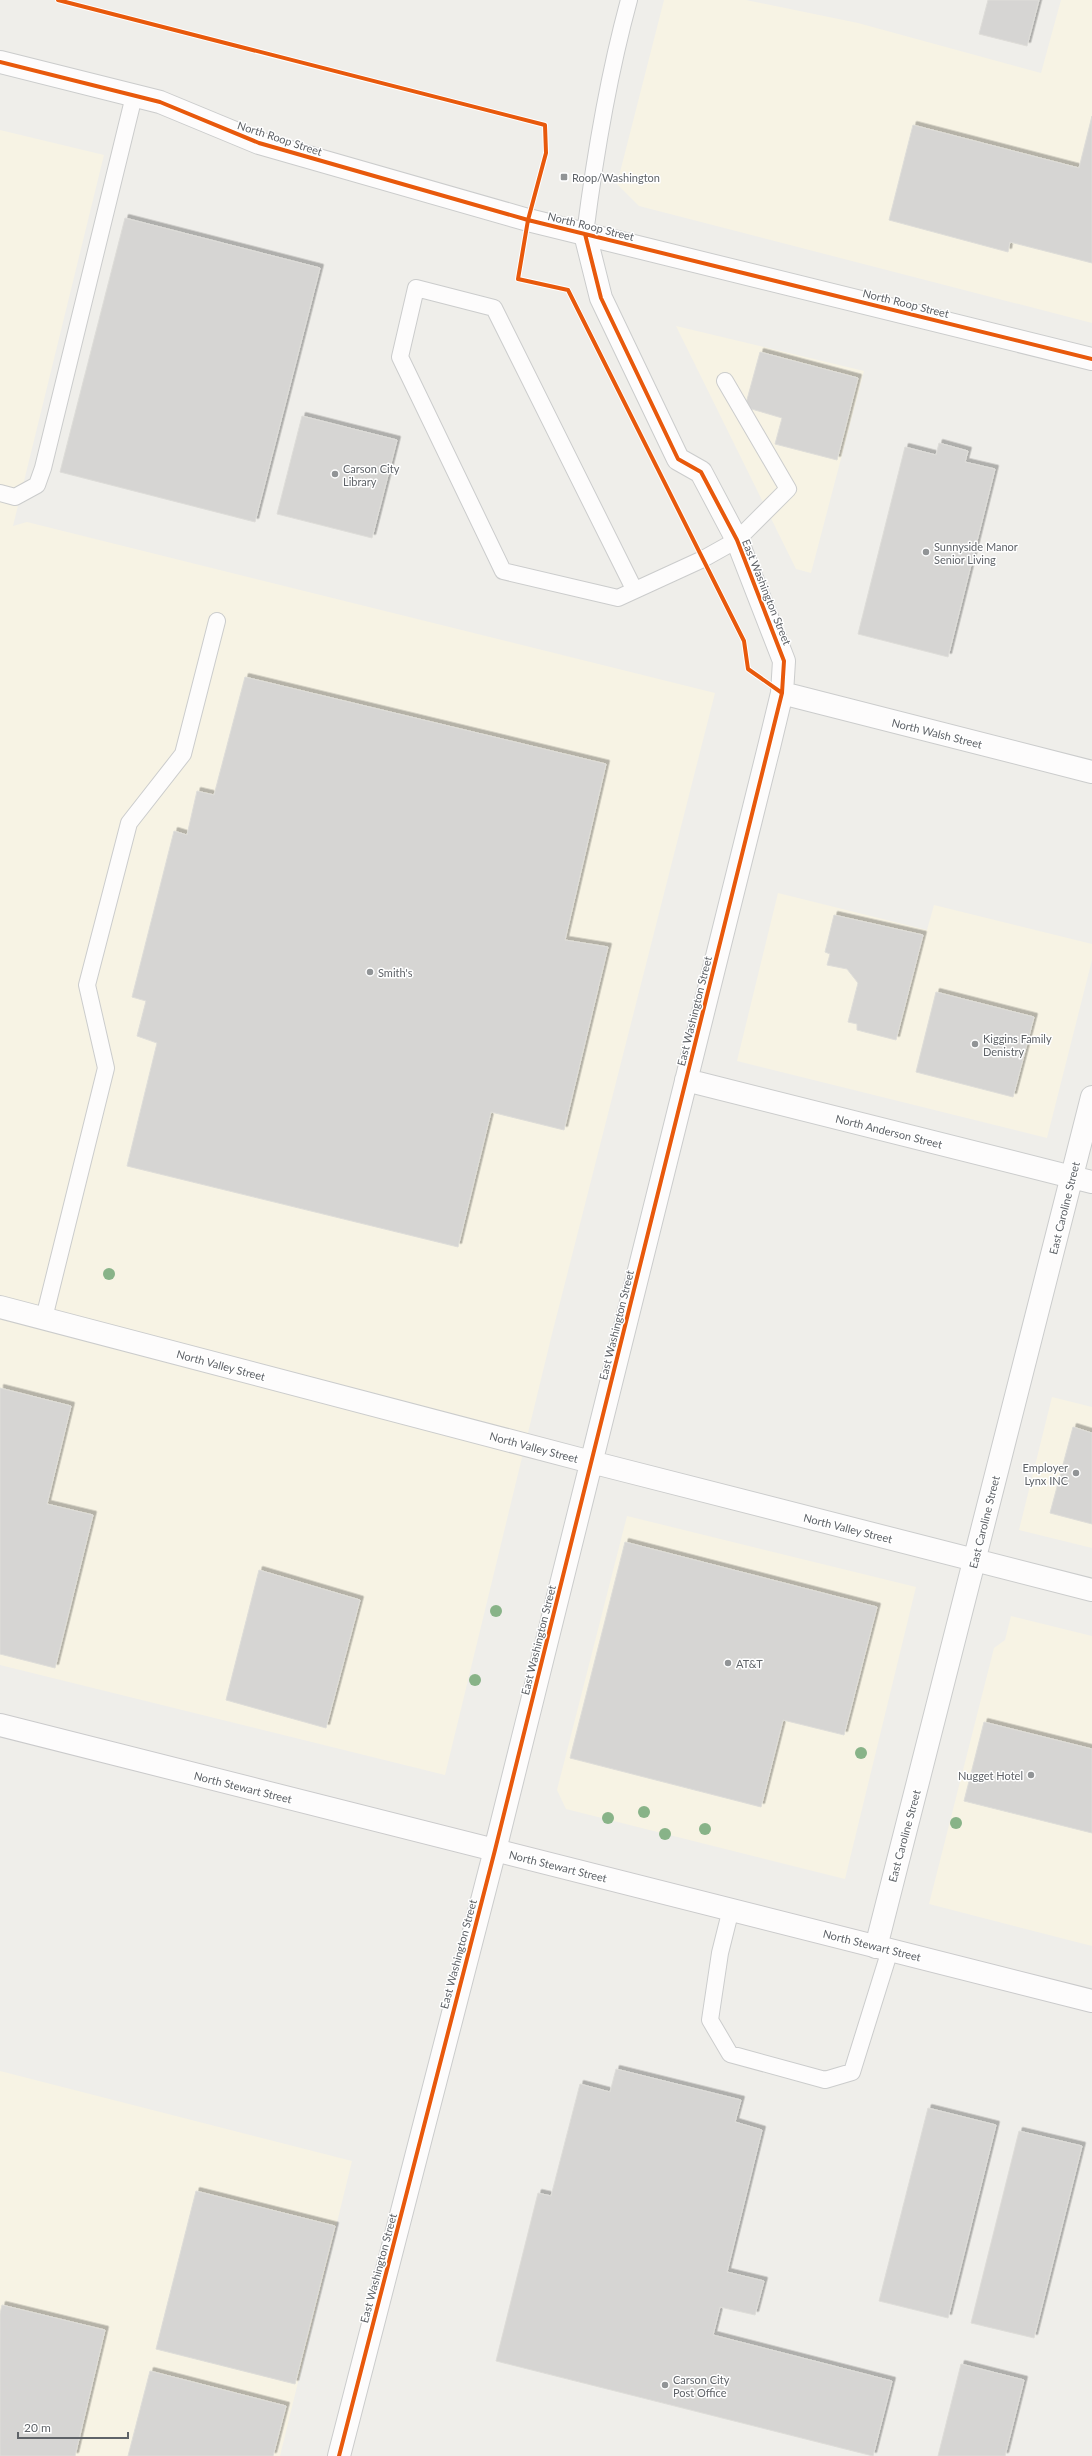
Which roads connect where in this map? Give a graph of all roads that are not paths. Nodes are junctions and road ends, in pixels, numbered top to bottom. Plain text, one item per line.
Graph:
1 (629, 0) edge
2 (0, 62) edge
3 (134, 96) junction
4 (586, 234) junction
5 (1092, 359) edge
6 (725, 381) dead end
7 (0, 493) edge
8 (737, 540) junction
9 (634, 589) junction
10 (217, 621) dead end
11 (782, 693) junction
12 (1092, 772) edge
13 (686, 1080) junction
14 (1092, 1097) edge
15 (1082, 1179) edge
16 (0, 1307) edge
17 (44, 1318) junction
18 (591, 1462) junction
19 (975, 1560) junction
20 (1092, 1590) edge
21 (0, 1725) edge
22 (494, 1850) junction
23 (731, 1909) junction
24 (883, 1948) junction
25 (1092, 2001) edge
26 (339, 2456) edge

1 - 4 lane
2 - 3 street, North Roop Street
3 - 4 street, North Roop Street
3 - 7 lane
4 - 5 street, North Roop Street
4 - 8 street, East Washington Street
6 - 8 lane
8 - 9 lane
8 - 11 street, East Washington Street
9 - 9 lane
10 - 17 lane
11 - 12 street, North Walsh Street
11 - 13 street, East Washington Street
13 - 15 street, North Anderson Street
13 - 18 street, East Washington Street
14 - 15 street, East Caroline Street
15 - 19 street, East Caroline Street
16 - 17 street, North Valley Street
17 - 18 street, North Valley Street
18 - 19 street, North Valley Street
18 - 22 street, East Washington Street
19 - 20 street, North Valley Street
19 - 24 street, East Caroline Street
21 - 22 street, North Stewart Street
22 - 23 street, North Stewart Street
22 - 26 street, East Washington Street
23 - 24 street, North Stewart Street
23 - 24 lane
24 - 25 street, North Stewart Street

